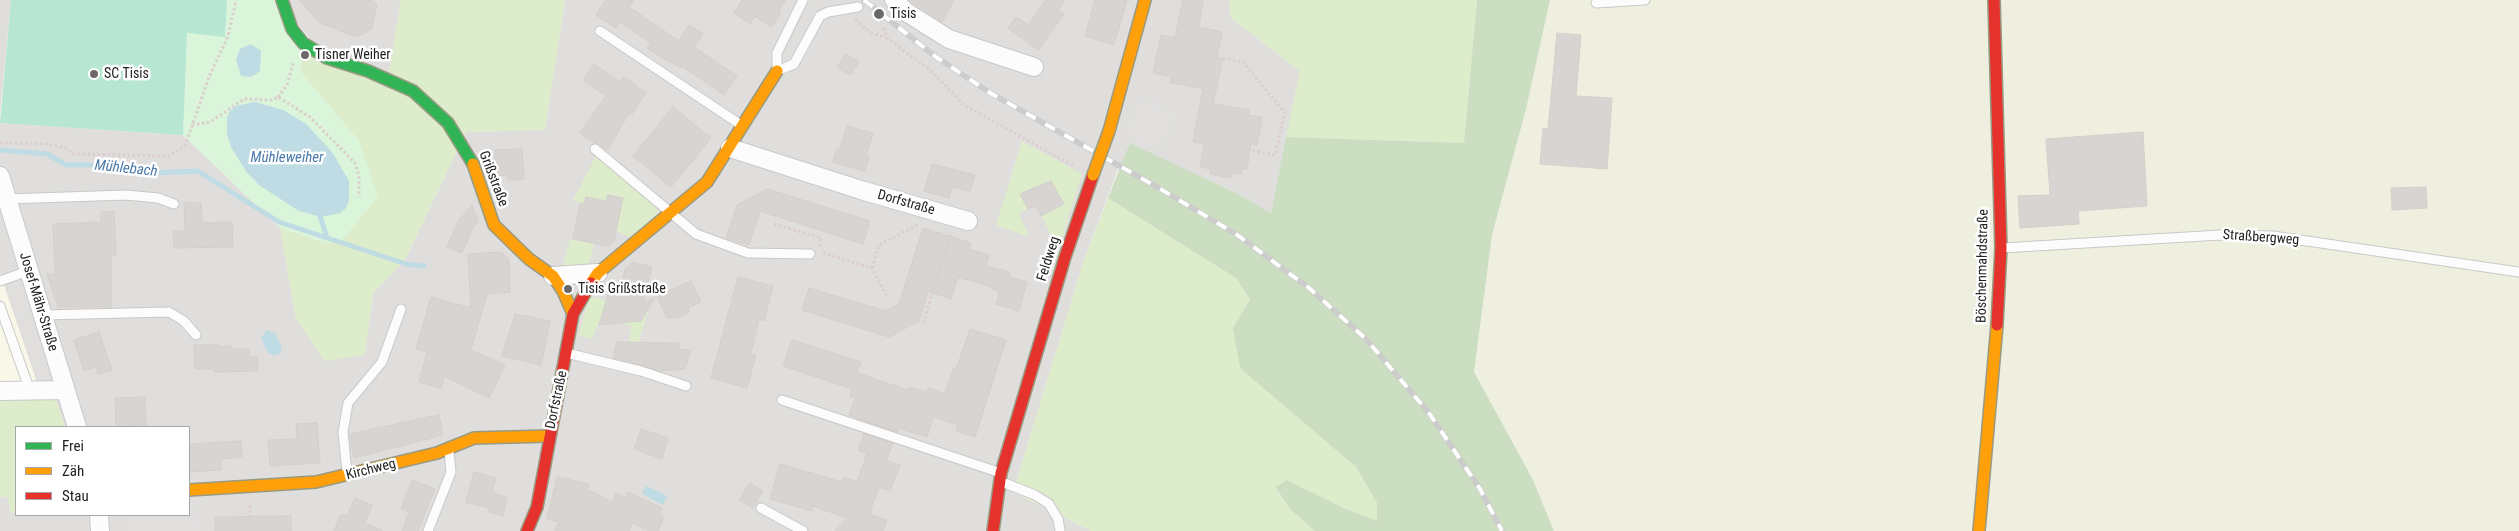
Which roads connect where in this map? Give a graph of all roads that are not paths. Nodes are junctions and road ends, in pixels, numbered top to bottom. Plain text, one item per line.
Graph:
1 (282, 0) edge
2 (803, 0) edge
3 (894, 0) edge
4 (1145, 0) edge
5 (1645, 0) edge
6 (1994, 0) edge
7 (1596, 3) dead end
8 (858, 7) dead end
9 (600, 31) dead end
10 (1034, 67) dead end
11 (778, 71) junction
12 (742, 126) junction
13 (730, 148) junction
14 (595, 149) dead end
15 (0, 176) edge
16 (6, 199) junction
17 (174, 204) dead end
18 (672, 213) junction
19 (968, 221) dead end
20 (2001, 248) junction
21 (810, 254) dead end
22 (28, 271) junction
23 (2519, 272) edge
24 (598, 274) junction
25 (553, 276) junction
26 (0, 281) edge
27 (0, 306) edge
28 (401, 309) dead end
29 (573, 314) junction
30 (42, 315) junction
31 (196, 335) dead end
32 (566, 353) junction
33 (686, 386) dead end
34 (65, 390) junction
35 (0, 391) edge
36 (30, 391) junction
37 (782, 400) dead end
38 (77, 426) edge
39 (549, 436) junction
40 (448, 448) junction
41 (348, 476) junction
42 (1000, 477) junction
43 (190, 490) edge
44 (761, 508) dead end
45 (99, 516) edge
46 (100, 531) edge
47 (428, 531) edge
48 (527, 531) edge
49 (803, 531) edge
50 (993, 531) edge
51 (1060, 531) edge
52 (1978, 531) edge

1 - 25 street, Grißstraße
2 - 11 lane
3 - 10 street
4 - 42 street, Feldweg, bridge
5 - 7 lane
6 - 20 street, Böschenmahdstraße
8 - 11 lane
9 - 12 lane
11 - 12 street, Dorfstraße
12 - 13 street, Dorfstraße
13 - 18 street, Dorfstraße
13 - 19 street, Dorfstraße
14 - 18 lane
15 - 16 street, Josef-Mähr-Straße
16 - 17 lane
16 - 22 street, Josef-Mähr-Straße
18 - 21 lane
18 - 24 street, Dorfstraße
20 - 23 lane, Straßbergweg
20 - 52 street, Böschenmahdstraße
22 - 26 lane
22 - 30 street, Josef-Mähr-Straße
24 - 25 street
24 - 29 street, Dorfstraße
25 - 29 street, Grißstraße
27 - 36 lane
28 - 41 lane
29 - 32 street, Dorfstraße
30 - 31 lane
30 - 34 street, Josef-Mähr-Straße
32 - 33 lane
32 - 39 street, Dorfstraße
34 - 36 street
34 - 38 street, Josef-Mähr-Straße
35 - 36 street
37 - 42 lane
39 - 40 street, Kirchweg
39 - 48 street, Dorfstraße
40 - 41 street, Kirchweg
40 - 47 lane
41 - 43 street, Kirchweg
42 - 50 street, Feldweg
42 - 51 lane
44 - 49 lane
45 - 46 street

